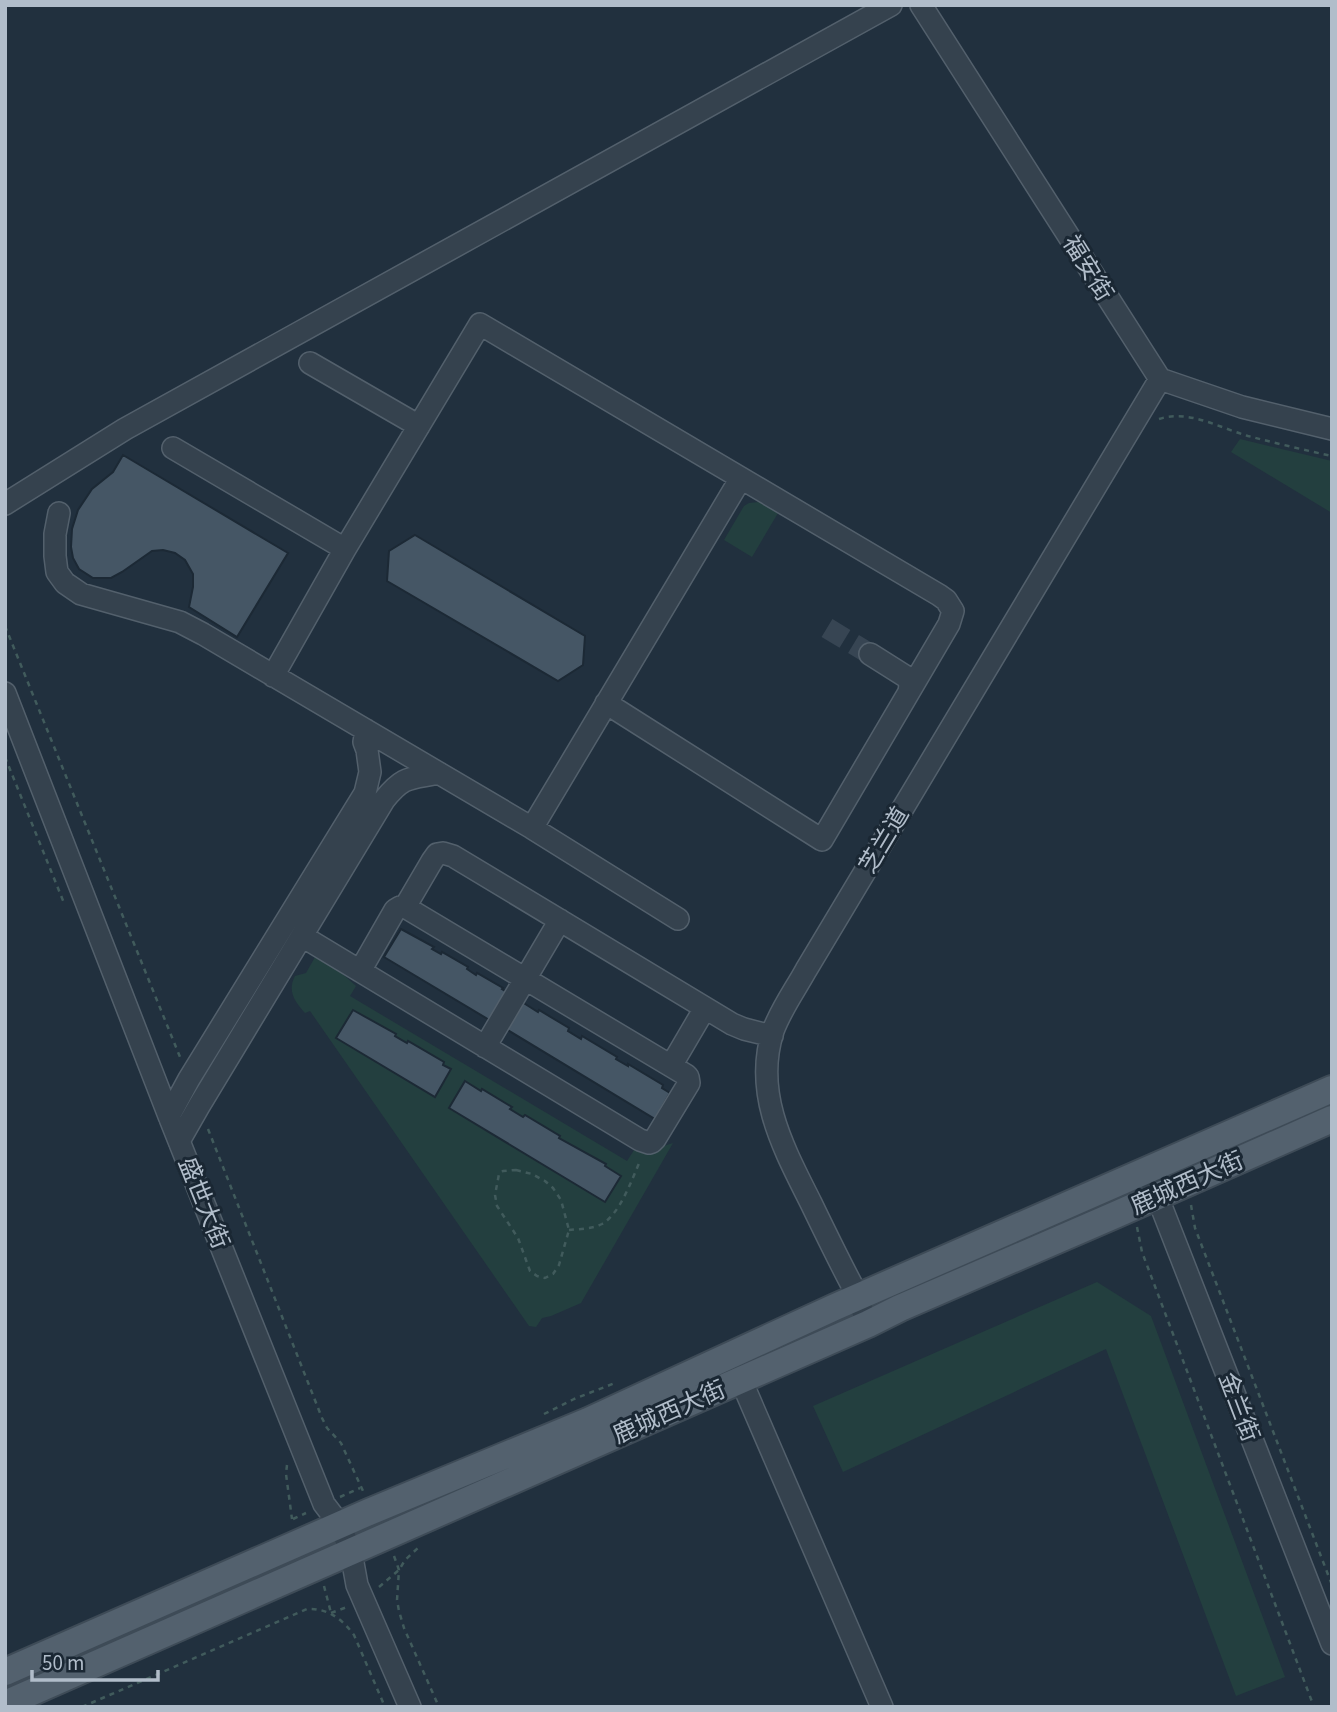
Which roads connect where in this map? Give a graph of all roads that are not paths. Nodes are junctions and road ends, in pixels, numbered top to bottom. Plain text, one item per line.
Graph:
1 (891, 5) edge
2 (920, 5) edge
3 (310, 363) dead end
4 (1160, 379) junction
5 (419, 426) junction
6 (1332, 429) edge
7 (173, 448) dead end
8 (741, 478) junction
9 (5, 504) edge
10 (59, 513) dead end
11 (345, 549) junction
12 (870, 654) tunnel mouth
13 (274, 676) junction
14 (909, 692) junction
15 (5, 693) edge
16 (606, 703) junction
17 (366, 730) junction
18 (439, 774) junction
19 (532, 828) junction
20 (405, 907) junction
21 (678, 919) dead end
22 (560, 920) junction
23 (302, 936) junction
24 (360, 971) junction
25 (526, 979) junction
26 (705, 1008) junction
27 (772, 1036) junction
28 (485, 1046) junction
29 (671, 1066) junction
30 (1332, 1089) edge
31 (169, 1116) junction
32 (1332, 1119) edge
33 (179, 1141) junction
34 (1147, 1170) junction
35 (1157, 1196) junction
36 (858, 1298) junction
37 (868, 1324) junction
38 (741, 1380) junction
39 (340, 1525) junction
40 (351, 1552) junction
41 (1332, 1644) edge
42 (5, 1672) edge
43 (5, 1704) edge
44 (410, 1707) edge
45 (883, 1707) edge

1 - 9 street
2 - 4 street, 福安街
3 - 5 street
4 - 6 street
4 - 27 street, 芝兰道
5 - 8 street
5 - 11 street
7 - 11 street
8 - 14 street
8 - 16 street
10 - 13 street
11 - 13 street
12 - 14 street
13 - 17 street
14 - 16 street
15 - 31 street, 盛世大街
16 - 19 street
17 - 18 street
17 - 31 street
18 - 19 street
18 - 23 street
19 - 21 street
20 - 22 street
20 - 24 street
20 - 25 street
22 - 25 street
22 - 26 street
23 - 24 street
23 - 33 street
24 - 28 street
25 - 28 street
25 - 29 street
26 - 27 street
26 - 29 street
27 - 36 street, 芝兰道
28 - 29 street
30 - 34 main road, 鹿城西大街
31 - 33 street, 盛世大街
32 - 35 main road, 鹿城西大街
33 - 39 street, 盛世大街
34 - 35 street, 金兰街
34 - 36 main road, 鹿城西大街
35 - 37 main road, 鹿城西大街
35 - 41 street, 金兰街
36 - 37 street, 芝兰道
36 - 39 main road, 鹿城西大街
37 - 38 main road, 鹿城西大街
38 - 40 main road, 鹿城西大街
38 - 45 street
39 - 40 street, 盛世大街
39 - 42 main road, 鹿城西大街
40 - 43 main road, 鹿城西大街
40 - 44 street, 盛世大街

